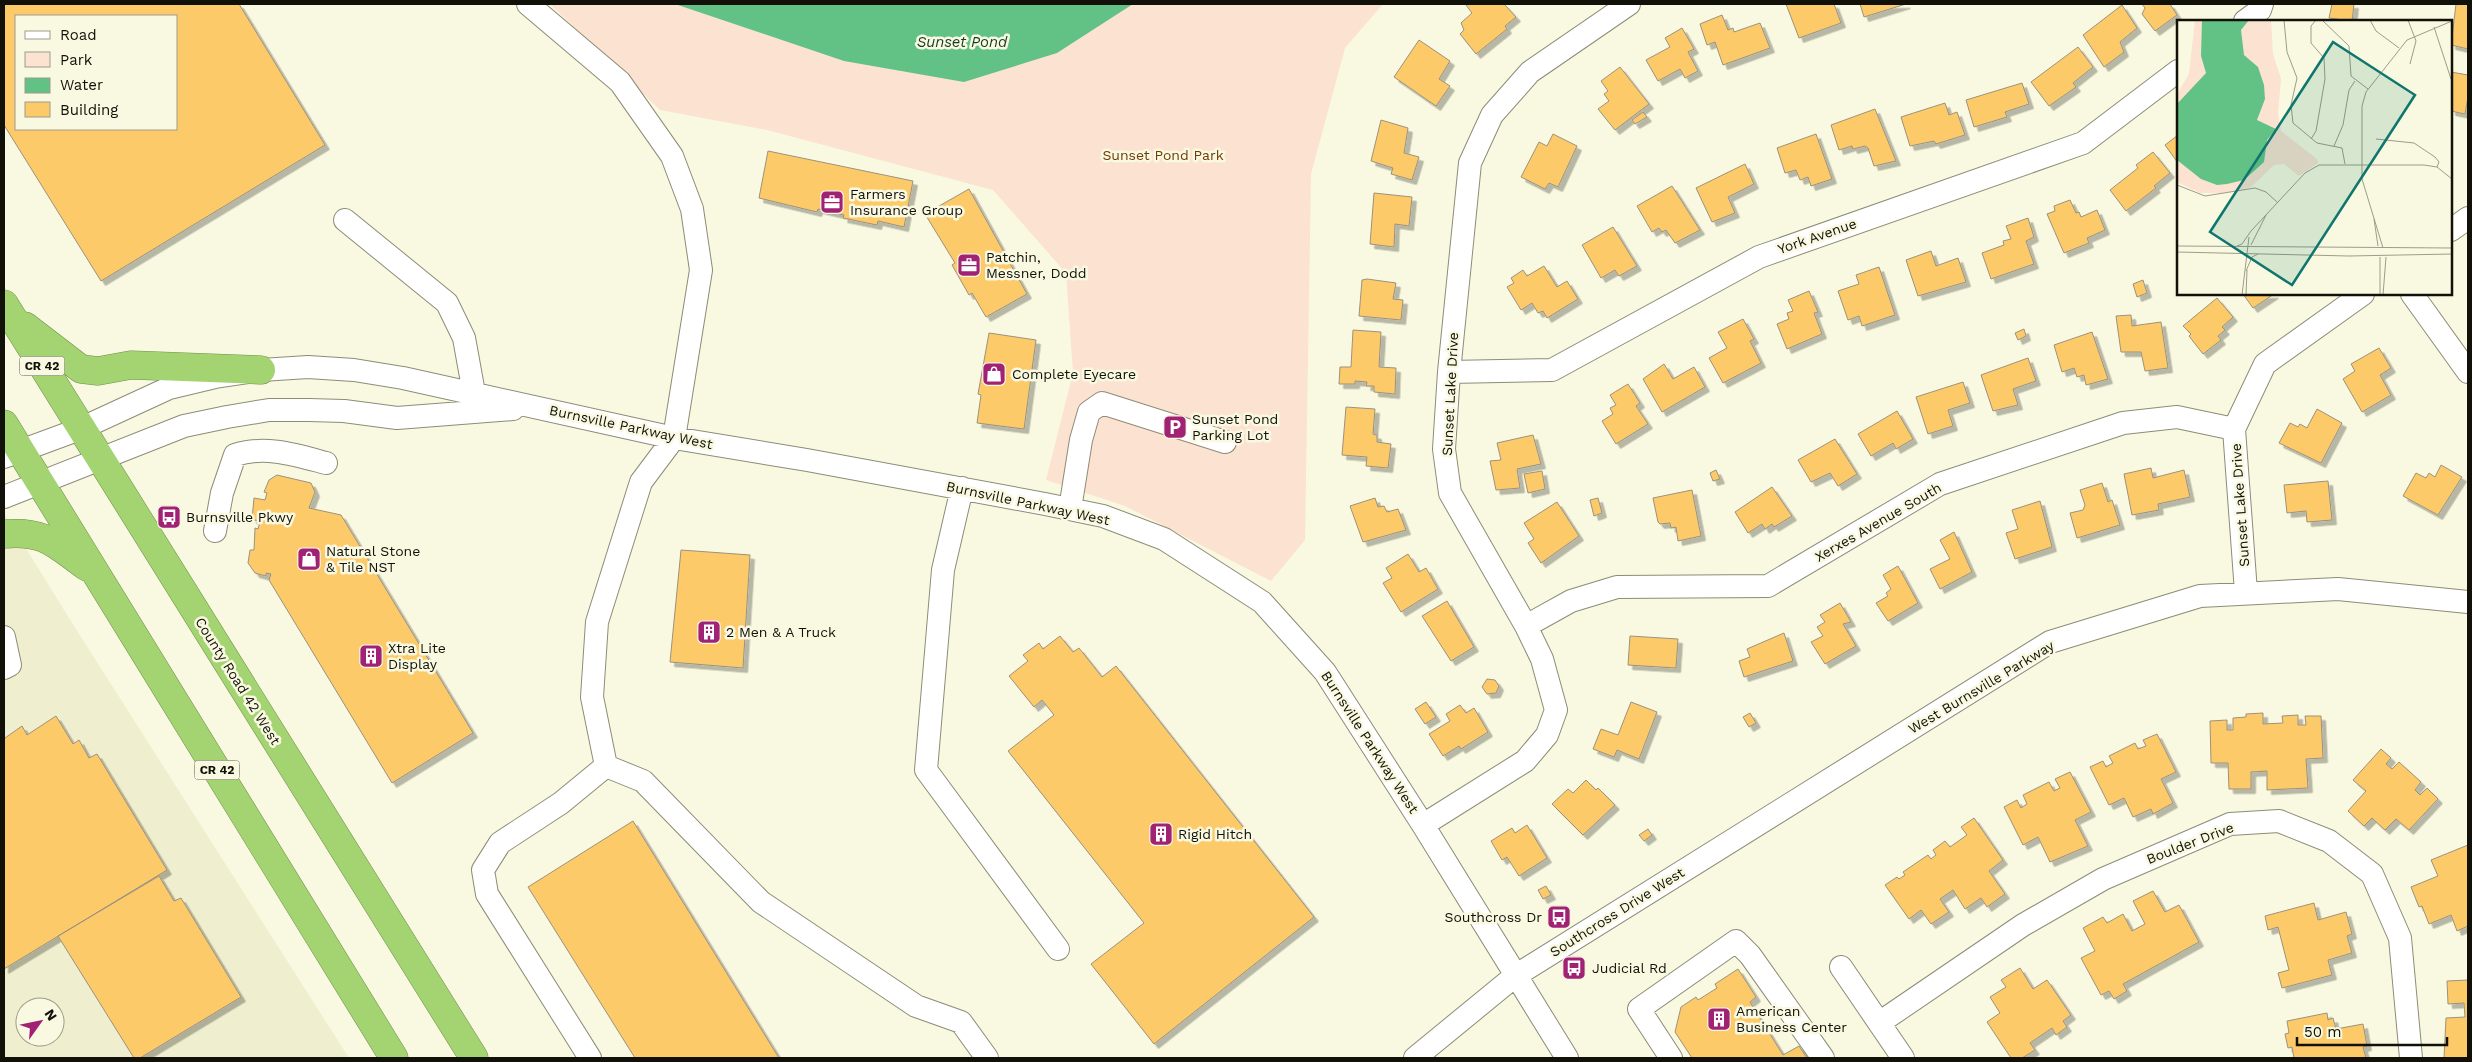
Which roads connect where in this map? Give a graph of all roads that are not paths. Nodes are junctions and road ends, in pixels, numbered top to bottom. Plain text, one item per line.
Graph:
1 (528, 4) edge
2 (1629, 4) edge
3 (2262, 4) edge
4 (2246, 20) edge
5 (2177, 72) edge
6 (2468, 218) edge
7 (345, 220) dead end
8 (2452, 229) edge
9 (2362, 295) edge
10 (2413, 295) edge
11 (7, 308) edge
12 (261, 370) junction
13 (1449, 372) junction
14 (2468, 372) edge
15 (474, 393) junction
16 (537, 407) junction
17 (4, 424) edge
18 (80, 429) junction
19 (2234, 429) junction
20 (674, 438) junction
21 (1225, 442) dead end
22 (12, 454) edge
23 (99, 459) junction
24 (326, 463) dead end
25 (40, 482) junction
26 (962, 488) junction
27 (4, 497) edge
28 (1070, 509) junction
29 (215, 531) dead end
30 (4, 534) edge
31 (96, 574) junction
32 (2246, 592) junction
33 (2468, 602) edge
34 (1526, 626) junction
35 (4, 637) edge
36 (4, 668) edge
37 (606, 766) junction
38 (1829, 780) joint
39 (1424, 825) junction
40 (1058, 949) dead end
41 (1841, 967) dead end
42 (1515, 976) junction
43 (1879, 1023) junction
44 (394, 1058) edge
45 (474, 1058) edge
46 (590, 1058) edge
47 (987, 1058) edge
48 (1415, 1058) edge
49 (1567, 1058) edge
50 (1671, 1058) edge
51 (1823, 1058) edge
52 (1903, 1058) edge
53 (2411, 1058) edge

1 - 20 street
2 - 13 street, Sunset Lake Drive
3 - 4 street
5 - 13 street, York Avenue
6 - 8 street
7 - 15 street
9 - 19 street, Sunset Lake Drive
10 - 14 street
11 - 12 highway
11 - 18 highway, County Road 42 West / CR 42
12 - 15 street, Burnsville Parkway West
12 - 18 street, Burnsville Parkway West
13 - 34 street, Sunset Lake Drive
15 - 16 street, Burnsville Parkway West
16 - 20 street, Burnsville Parkway West
16 - 23 street, Burnsville Parkway West
17 - 22 highway, CR 42
18 - 22 street, Burnsville Parkway West
18 - 23 highway, County Road 42 West / CR 42
19 - 32 street, Sunset Lake Drive
19 - 34 street, Xerxes Avenue South
20 - 26 street, Burnsville Parkway West
20 - 37 street
21 - 28 street
22 - 25 highway, CR 42
23 - 25 street, Burnsville Parkway West
23 - 45 highway, County Road 42 West / CR 42
24 - 29 street
25 - 27 street
25 - 31 highway, CR 42
26 - 28 street, Burnsville Parkway West
26 - 40 street
28 - 39 street, Burnsville Parkway West
30 - 31 highway
31 - 44 highway, CR 42
32 - 33 street, West Burnsville Parkway
32 - 38 street, West Burnsville Parkway
34 - 39 street, Sunset Lake Drive
35 - 36 street
37 - 46 street
37 - 47 street
38 - 42 street, Southcross Drive West
39 - 42 street, Burnsville Parkway West
41 - 43 street
42 - 48 street, Southcross Drive West
42 - 49 street, Burnsville Parkway West
43 - 52 street
43 - 53 street, Boulder Drive
50 - 51 street

